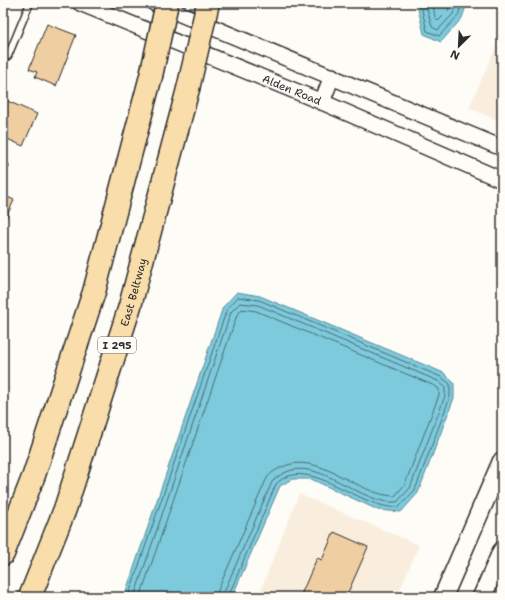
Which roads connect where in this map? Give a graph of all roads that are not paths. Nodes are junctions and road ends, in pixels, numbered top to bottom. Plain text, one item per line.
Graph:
1 (30, 3) edge
2 (80, 3) edge
3 (154, 3) edge
4 (167, 3) edge
5 (208, 3) edge
6 (8, 56) dead end
7 (332, 76) junction
8 (322, 102) junction
9 (502, 148) edge
10 (502, 180) edge
11 (502, 461) edge
12 (502, 550) edge
13 (3, 554) edge
14 (30, 597) edge
15 (443, 597) edge
16 (482, 597) edge

1 - 6 lane
2 - 8 street, Alden Road
3 - 7 street
4 - 13 highway, bridge
5 - 14 highway, East Beltway / I 295, bridge
7 - 8 street
7 - 9 street
8 - 10 street, Alden Road
11 - 15 main road
12 - 16 main road

